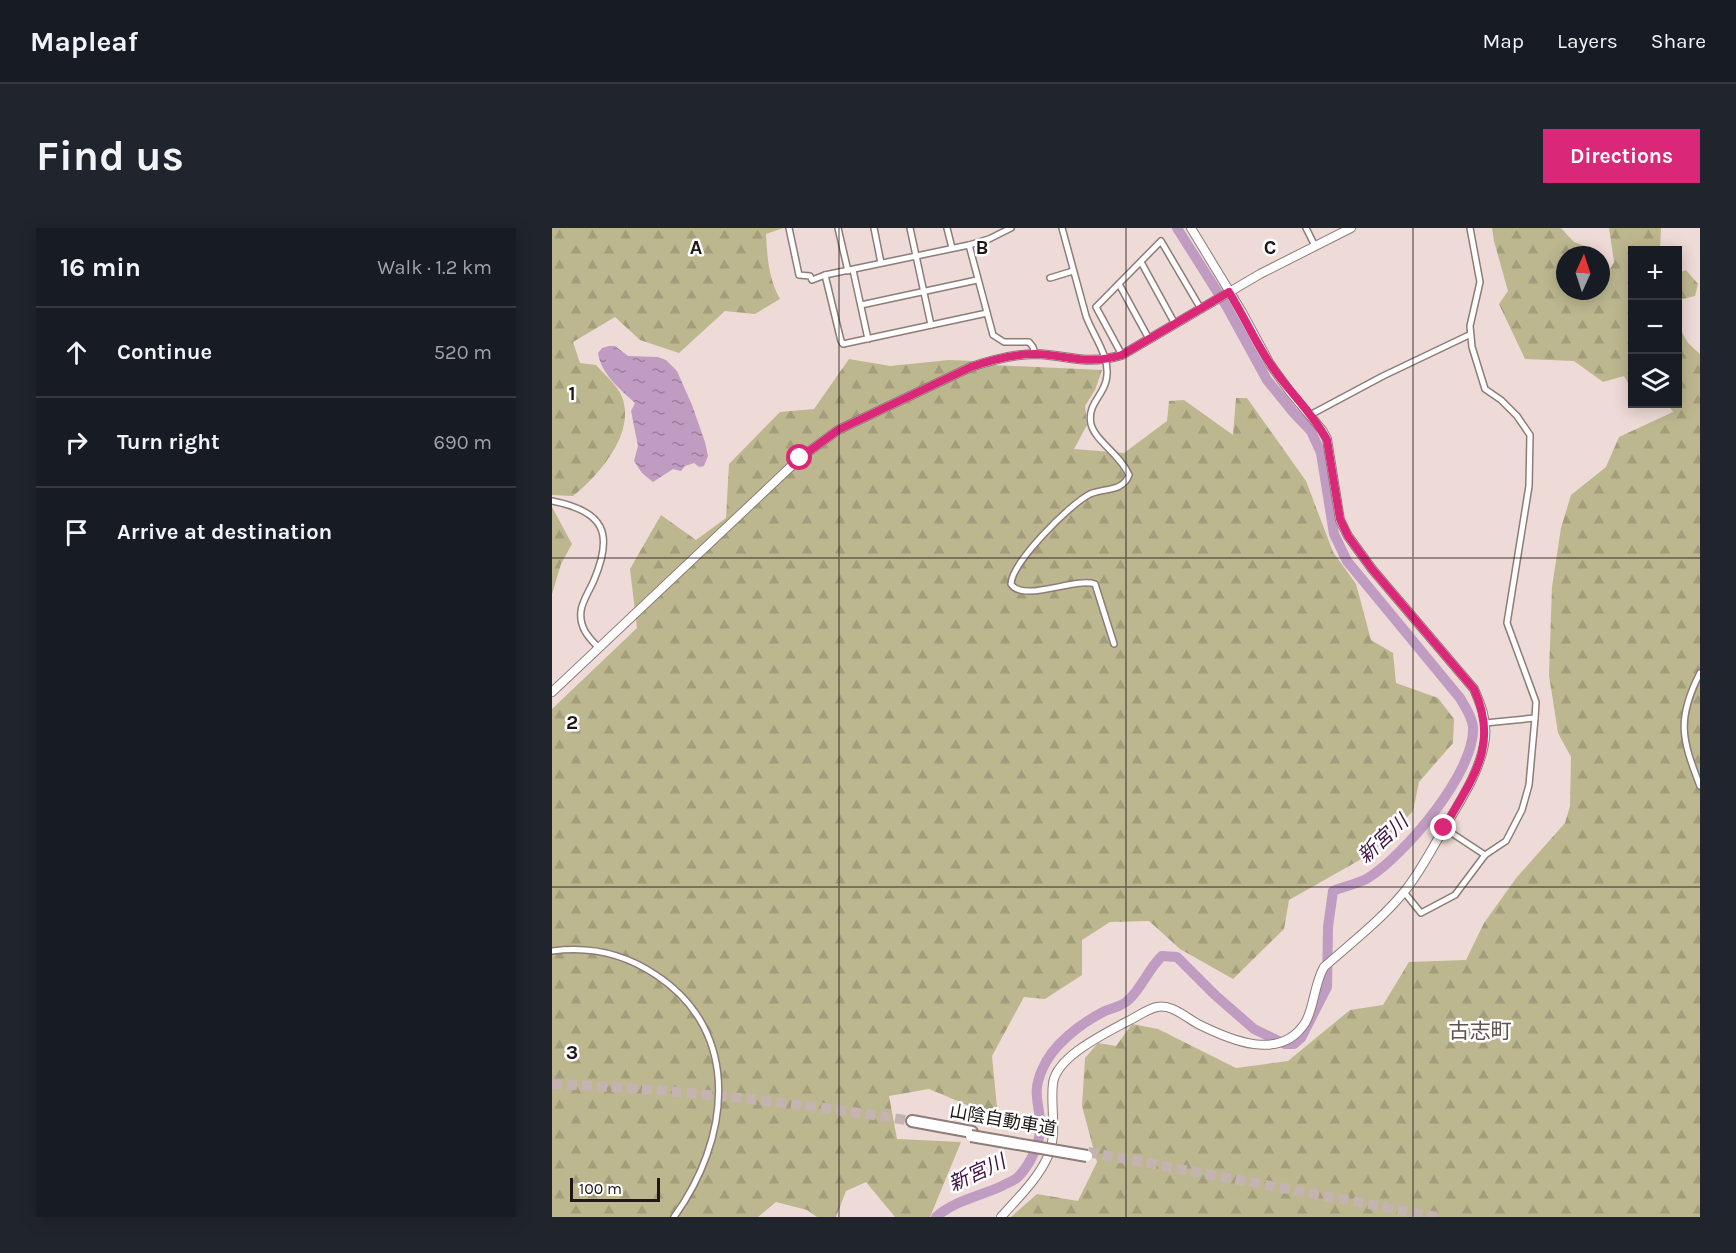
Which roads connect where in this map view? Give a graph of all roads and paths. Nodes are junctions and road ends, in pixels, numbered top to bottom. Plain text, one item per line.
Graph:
1 (789, 228) edge
2 (838, 228) edge
3 (874, 228) edge
4 (910, 228) edge
5 (947, 228) edge
6 (1011, 228) edge
7 (1062, 228) edge
8 (1191, 228) edge
9 (1306, 228) edge
10 (1351, 228) edge
11 (1470, 228) edge
12 (969, 245) junction
13 (1315, 246) junction
14 (952, 248) junction
15 (916, 256) junction
16 (1141, 262) junction
17 (881, 263) junction
18 (850, 270) junction
19 (1073, 271) junction
20 (825, 275) junction
21 (1050, 278) dead end
22 (977, 280) junction
23 (1119, 284) junction
24 (924, 291) junction
25 (1227, 294) junction
26 (861, 305) junction
27 (1201, 309) junction
28 (987, 313) junction
29 (1175, 324) junction
30 (931, 325) junction
31 (1469, 335) junction
32 (868, 339) junction
33 (1149, 339) junction
34 (1035, 354) junction
35 (1122, 355) junction
36 (1104, 360) junction
37 (1310, 415) junction
38 (552, 501) edge
39 (1114, 644) dead end
40 (598, 647) junction
41 (1700, 673) edge
42 (552, 692) edge
43 (1535, 718) junction
44 (1485, 723) junction
45 (1700, 786) edge
46 (1444, 828) junction
47 (1485, 855) junction
48 (1404, 892) junction
49 (552, 951) edge
50 (912, 1124) tunnel mouth
51 (1088, 1154) tunnel mouth
52 (674, 1217) edge
53 (1001, 1217) edge

1 - 20 street
2 - 18 street
3 - 17 street
4 - 15 street
5 - 14 street
6 - 12 street
7 - 19 street
8 - 25 street
9 - 13 street
10 - 13 street
11 - 31 street
12 - 14 street
12 - 22 street
13 - 25 street
14 - 15 street
15 - 17 street
15 - 24 street
16 - 23 street
16 - 27 street
16 - 29 street
17 - 18 street
18 - 20 street
18 - 26 street
19 - 21 street
19 - 36 street
20 - 32 street
22 - 24 street
22 - 28 street
23 - 33 street
23 - 35 street
24 - 26 street
24 - 30 street
25 - 27 street
25 - 37 street
26 - 32 street
27 - 29 street
28 - 30 street
28 - 34 street
29 - 33 street
30 - 32 street
31 - 37 street
31 - 43 street
33 - 35 street
34 - 36 street
34 - 40 street
35 - 36 street
36 - 39 street
37 - 44 street
38 - 40 street
40 - 42 street
41 - 45 street
43 - 44 street
43 - 47 street
44 - 46 street
46 - 47 street
46 - 48 street
47 - 48 street
48 - 53 street
49 - 52 street
50 - 51 highway, 山陰自動車道, bridge

